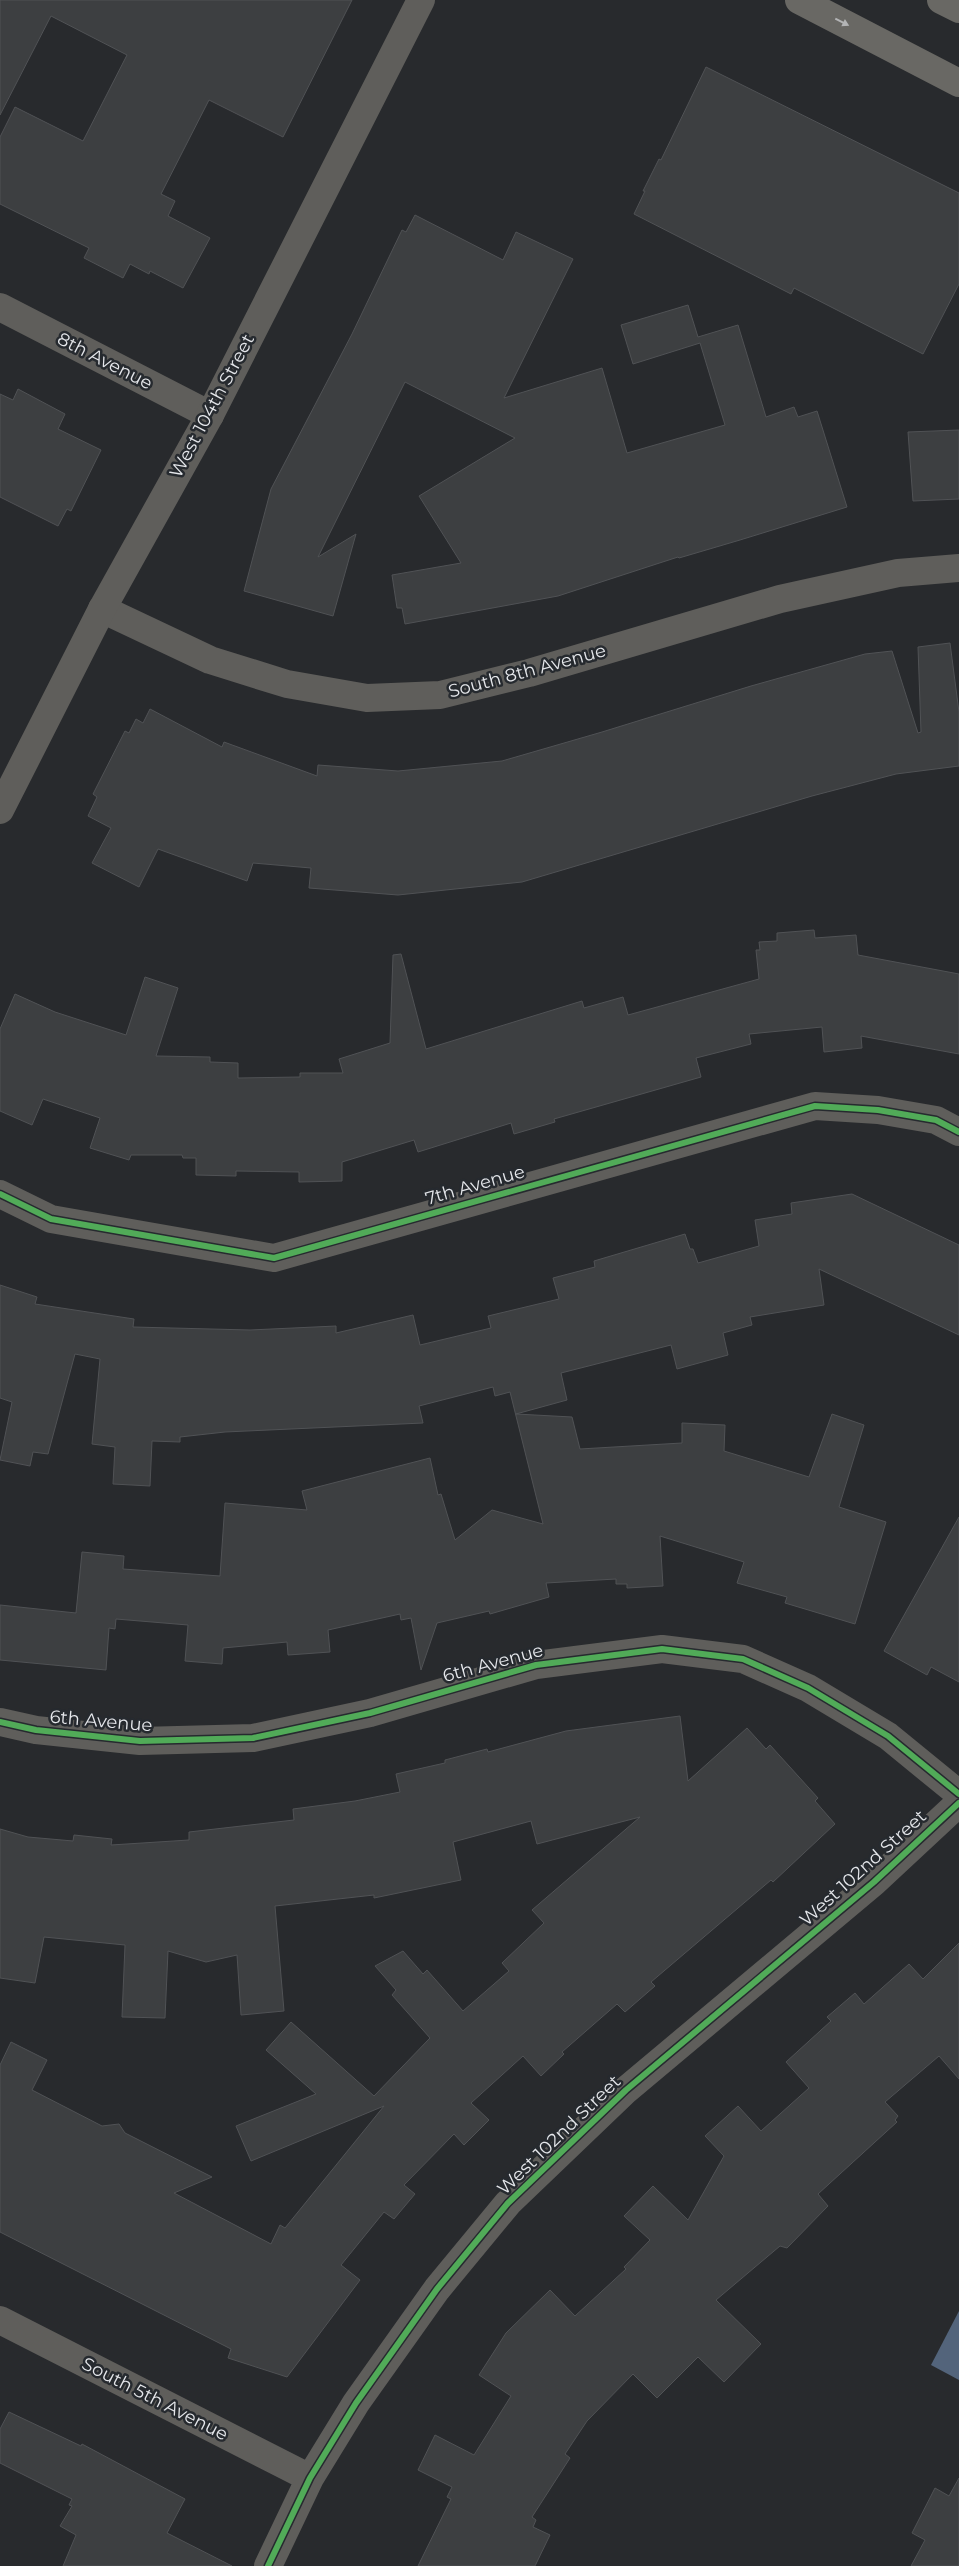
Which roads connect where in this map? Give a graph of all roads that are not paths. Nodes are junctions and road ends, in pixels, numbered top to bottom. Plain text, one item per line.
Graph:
1 (421, 0) edge
2 (799, 0) edge
3 (941, 0) edge
4 (959, 10) edge
5 (959, 83) edge
6 (0, 307) edge
7 (210, 414) junction
8 (959, 568) edge
9 (102, 609) junction
10 (0, 810) edge
11 (959, 1132) edge
12 (0, 1194) edge
13 (0, 1722) edge
14 (959, 1794) edge
15 (959, 1803) edge
16 (0, 2320) edge
17 (310, 2478) junction
18 (268, 2566) edge

1 - 7 street, West 104th Street
2 -> 5 main road
3 - 4 main road
6 - 7 street, 8th Avenue
7 - 9 street, West 104th Street
8 - 9 street, South 8th Avenue
9 - 10 street, West 104th Street
11 - 12 street, 7th Avenue
13 - 14 street, 6th Avenue
15 - 17 street, West 102nd Street
16 - 17 street, South 5th Avenue
17 - 18 street, West 102nd Street

